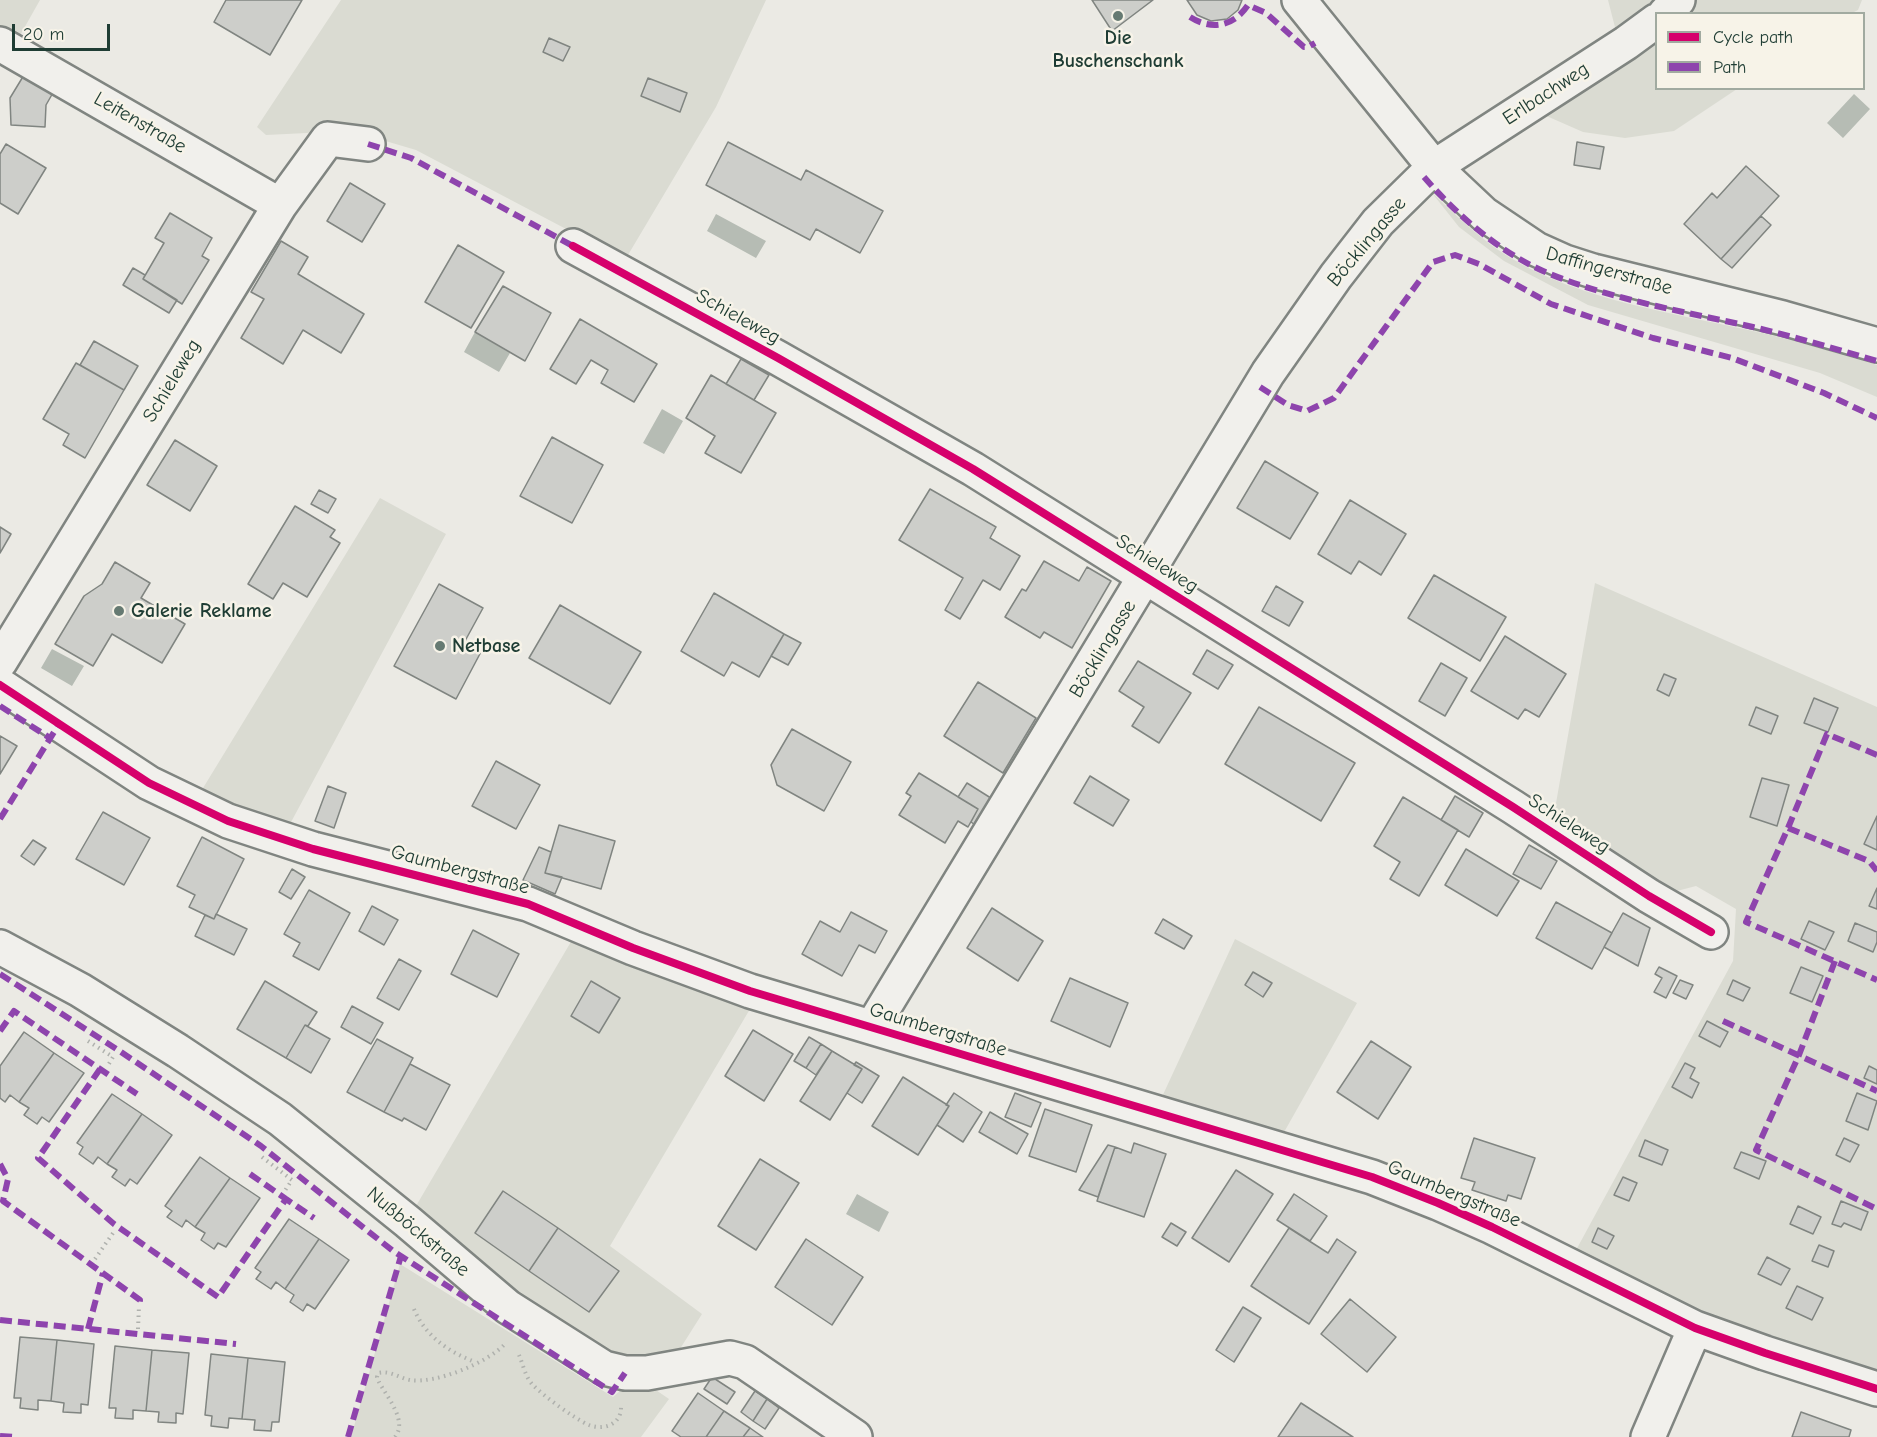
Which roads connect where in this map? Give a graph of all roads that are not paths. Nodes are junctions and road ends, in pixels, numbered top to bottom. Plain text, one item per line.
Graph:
1 (1299, 0) edge
2 (1678, 0) edge
3 (1667, 12) edge
4 (1655, 22) edge
5 (0, 44) edge
6 (368, 144) dead end
7 (1434, 167) junction
8 (280, 205) junction
9 (573, 246) dead end
10 (1877, 345) edge
11 (1147, 576) junction
12 (0, 662) edge
13 (0, 685) edge
14 (1711, 932) dead end
15 (0, 947) edge
16 (872, 1027) junction
17 (1695, 1328) junction
18 (1877, 1389) edge
19 (855, 1437) edge
20 (1648, 1437) edge

1 - 7 street, Daffingerstraße
2 - 3 street
4 - 7 street, Erlbachweg
5 - 8 street, Leitenstraße
6 - 8 street, Schieleweg
7 - 10 street, Daffingerstraße
7 - 11 street, Böcklingasse
8 - 12 street, Schieleweg
9 - 11 street, Schieleweg
11 - 14 street, Schieleweg
11 - 16 street, Böcklingasse
13 - 16 street, Gaumbergstraße
15 - 19 street, Nußböckstraße
16 - 17 street, Gaumbergstraße
17 - 18 street, Gaumbergstraße
17 - 20 street

